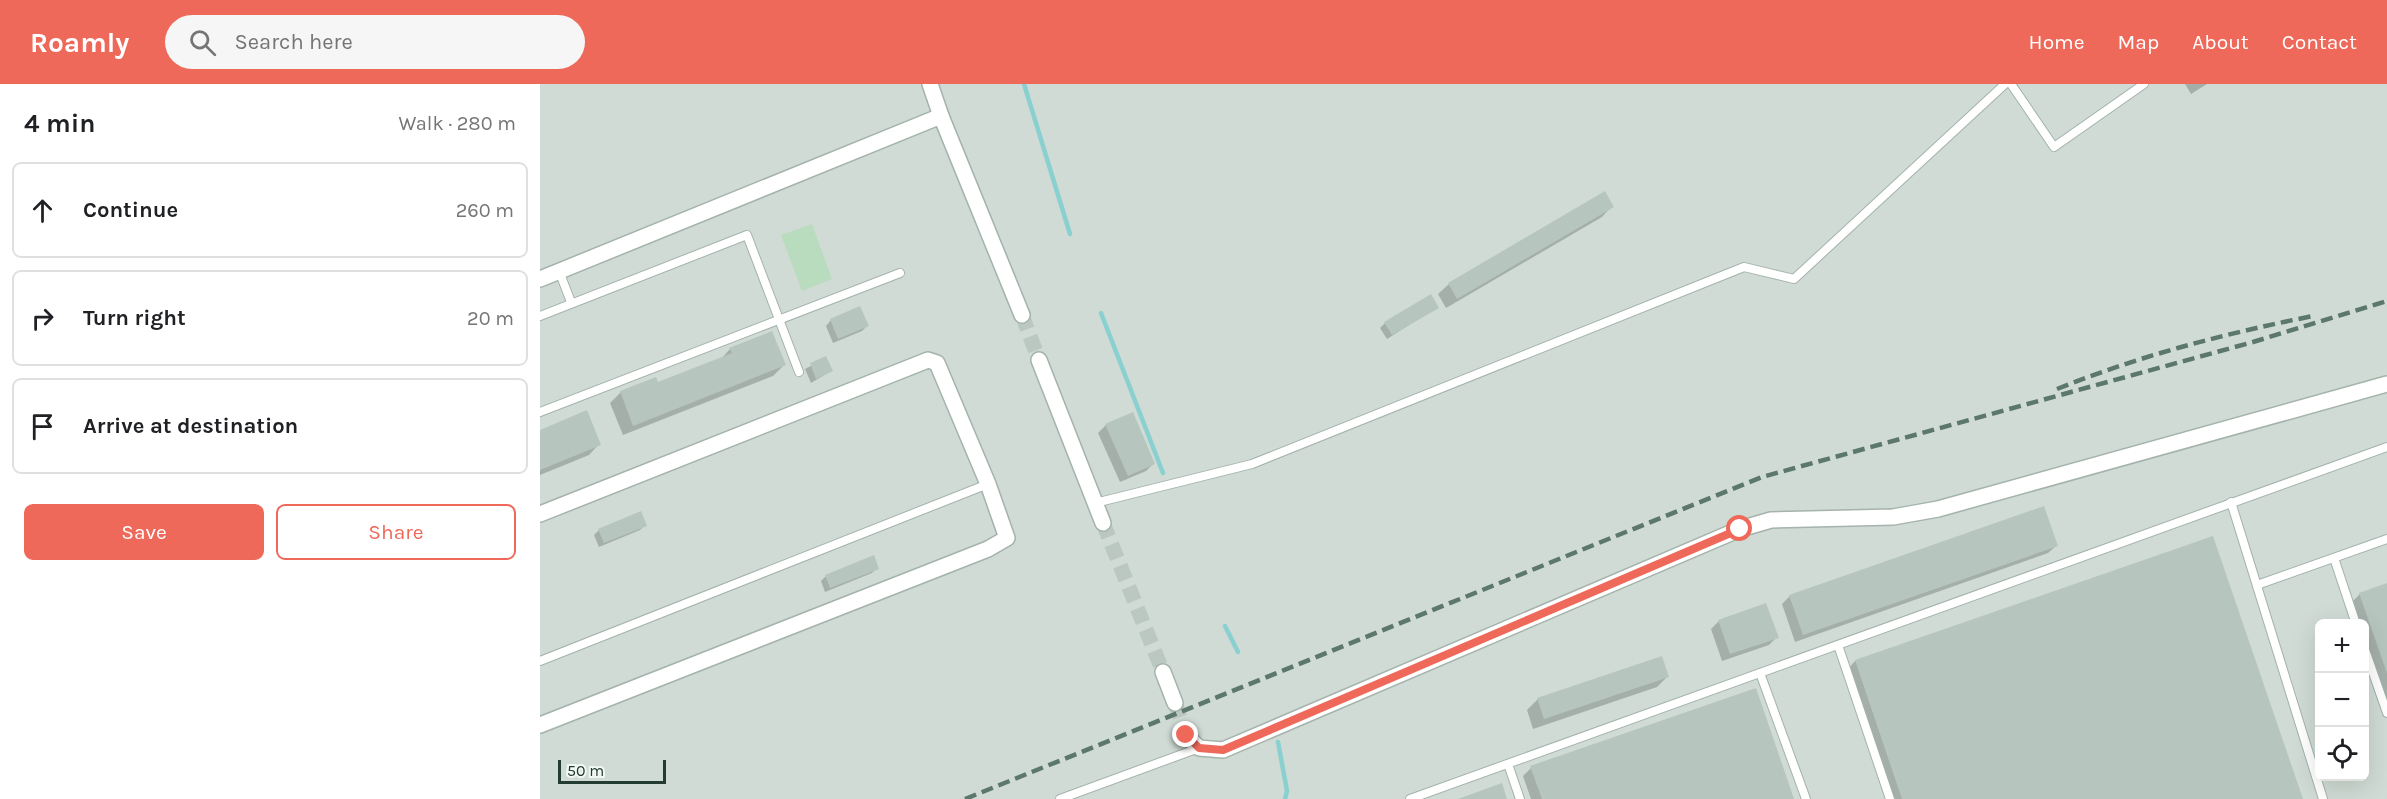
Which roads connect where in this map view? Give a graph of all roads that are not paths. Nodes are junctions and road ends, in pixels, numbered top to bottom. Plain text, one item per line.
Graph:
1 (930, 84) edge
2 (2005, 84) edge
3 (2011, 84) edge
4 (2144, 84) edge
5 (941, 116) junction
6 (559, 271) junction
7 (900, 273) dead end
8 (540, 279) edge
9 (571, 302) junction
10 (1022, 315) tunnel mouth
11 (540, 316) edge
12 (780, 319) junction
13 (1039, 360) tunnel mouth
14 (799, 372) dead end
15 (2387, 384) edge
16 (540, 412) edge
17 (2387, 447) edge
18 (988, 484) junction
19 (2231, 502) junction
20 (1095, 503) junction
21 (540, 514) edge
22 (1103, 523) tunnel mouth
23 (2387, 539) edge
24 (2334, 558) junction
25 (2257, 585) junction
26 (2354, 619) edge
27 (1838, 645) junction
28 (540, 660) edge
29 (2369, 661) edge
30 (1163, 672) tunnel mouth
31 (1760, 673) junction
32 (1174, 703) tunnel mouth
33 (2387, 713) edge
34 (540, 725) edge
35 (1186, 735) tunnel mouth
36 (1199, 748) junction
37 (1508, 764) junction
38 (1060, 799) edge
39 (1410, 799) edge
40 (1520, 799) edge
41 (1806, 799) edge
42 (1890, 799) edge
43 (2323, 799) edge

1 - 5 street
2 - 20 lane
3 - 4 lane
5 - 6 street
5 - 10 street
6 - 8 street
6 - 9 lane
7 - 12 lane
9 - 11 lane
9 - 12 lane
12 - 14 lane
12 - 16 lane
13 - 20 street
15 - 36 street
17 - 19 lane
18 - 21 street
18 - 28 lane
18 - 34 street
19 - 25 lane
19 - 27 lane
20 - 22 street
23 - 24 lane
24 - 25 lane
24 - 26 lane
25 - 43 lane
27 - 31 lane
27 - 42 lane
29 - 33 lane
30 - 32 street
31 - 37 lane
31 - 41 lane
35 - 36 street
36 - 38 lane
37 - 39 lane
37 - 40 lane

